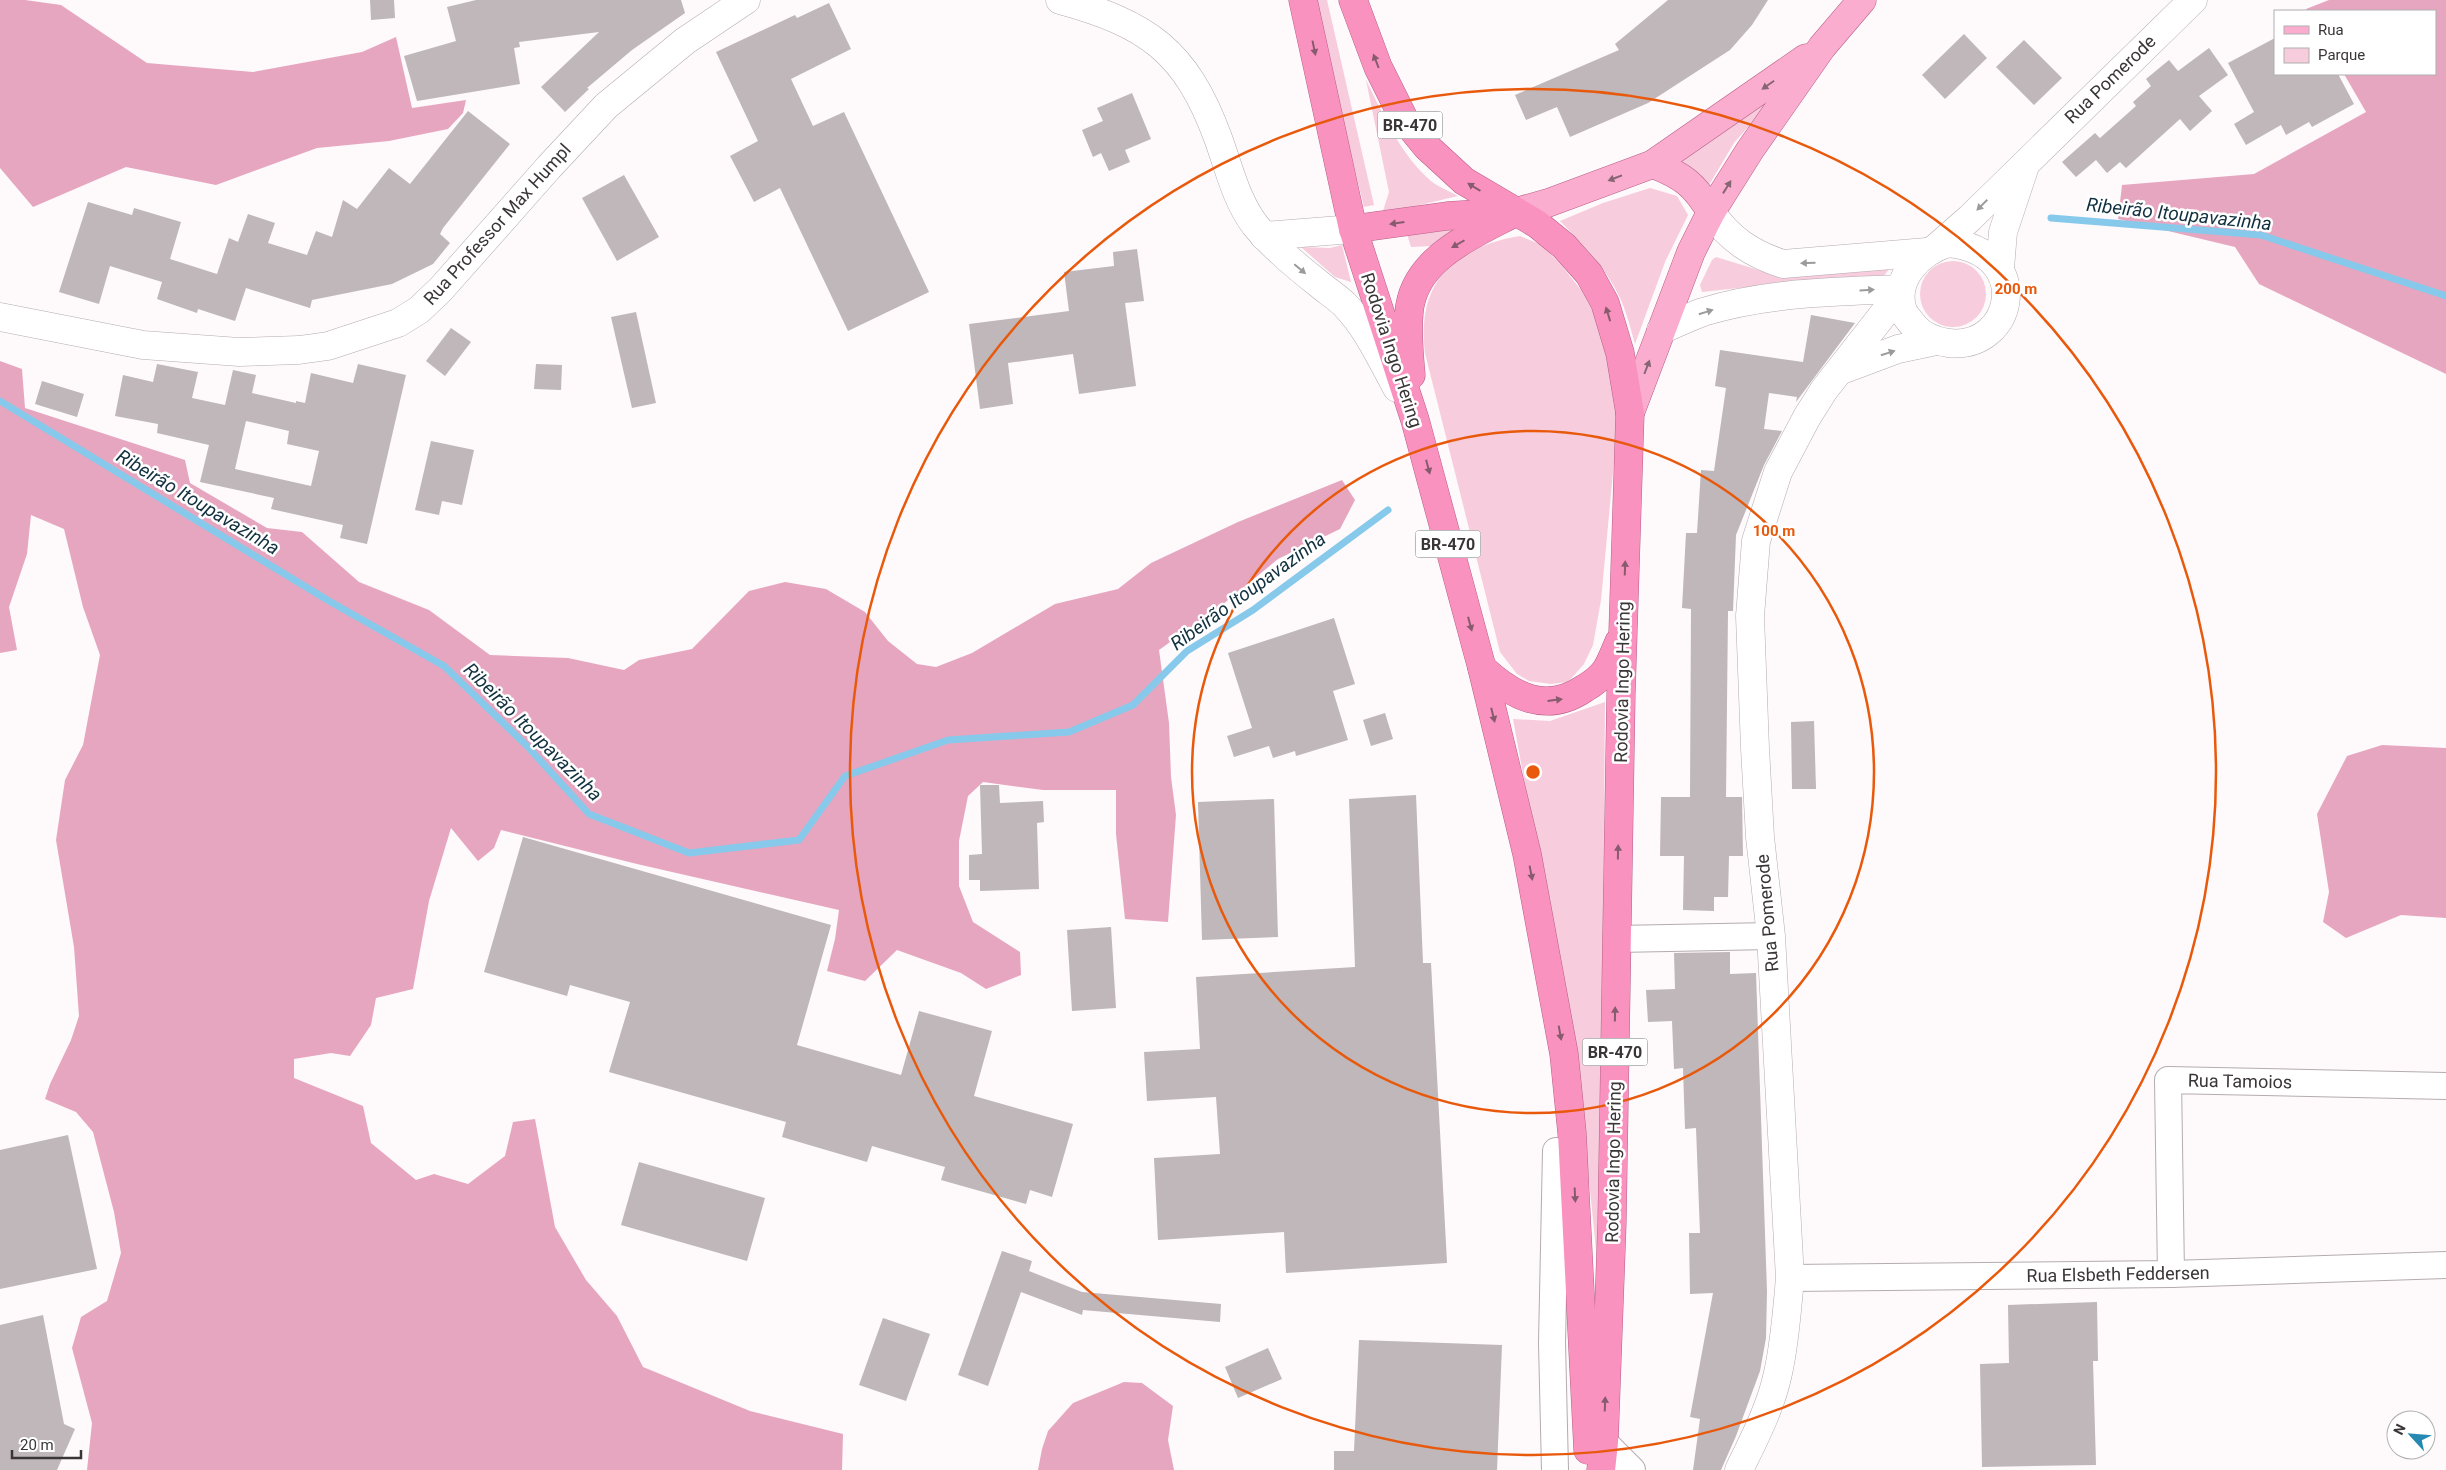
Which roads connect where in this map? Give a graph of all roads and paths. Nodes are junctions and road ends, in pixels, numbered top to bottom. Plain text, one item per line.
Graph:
1 (746, 0) edge
2 (1060, 0) edge
3 (1303, 0) edge
4 (1353, 0) edge
5 (1862, 0) edge
6 (2194, 0) edge
7 (1822, 47) junction
8 (2029, 158) junction
9 (1653, 164) junction
10 (1516, 212) junction
11 (1711, 212) junction
12 (1353, 229) junction
13 (1264, 236) junction
14 (1932, 249) junction
15 (2000, 268) junction
16 (1900, 291) junction
17 (0, 317) edge
18 (1661, 330) junction
19 (1936, 341) junction
20 (1842, 370) junction
21 (1630, 413) junction
22 (1415, 420) junction
23 (1623, 634) junction
24 (1482, 668) junction
25 (1771, 936) junction
26 (1617, 939) junction
27 (2446, 1086) edge
28 (1556, 1151) dead end
29 (2446, 1265) edge
30 (2171, 1274) junction
31 (1790, 1278) junction
32 (1604, 1442) junction
33 (1555, 1470) edge
34 (1591, 1470) edge
35 (1601, 1470) edge
36 (1632, 1470) edge
37 (1739, 1470) edge

1 - 17 street, Rua Professor Max Humpl
2 - 13 street
3 -> 12 highway, Rodovia Ingo Hering / BR-470
10 -> 4 highway, Rodovia Ingo Hering / BR-470
5 - 7 main road
6 - 8 street, Rua Pomerode
7 -> 9 main road
11 -> 7 main road
8 -> 14 street, Rua Pomerode
8 - 15 street, Rua Pomerode
9 -> 10 main road
9 - 11 main road
10 -> 12 highway
21 -> 10 highway, Rodovia Ingo Hering / BR-470
10 -> 22 highway
14 -> 11 street
11 - 18 main road
12 - 13 street
12 - 22 highway, Rodovia Ingo Hering / BR-470
13 -> 22 street
14 - 15 street
14 - 16 street
15 - 19 street
18 -> 16 street
16 - 19 street
16 - 20 street, Rua Pomerode
21 -> 18 main road
20 -> 19 street
20 - 25 street, Rua Pomerode
23 -> 21 highway, Rodovia Ingo Hering / BR-470
22 -> 24 highway, Rodovia Ingo Hering / BR-470
24 -> 23 highway
26 -> 23 highway, Rodovia Ingo Hering / BR-470
24 -> 34 highway, Rodovia Ingo Hering / BR-470
25 - 26 street
25 - 31 street, Rua Pomerode
32 -> 26 highway, Rodovia Ingo Hering / BR-470
27 - 30 street, Rua Tamoios
28 - 33 street
29 - 30 street, Rua Elsbeth Feddersen
30 - 31 street, Rua Elsbeth Feddersen
31 - 37 street, Rua Pomerode
32 - 35 highway, Rodovia Ingo Hering / BR-470
32 - 36 street

